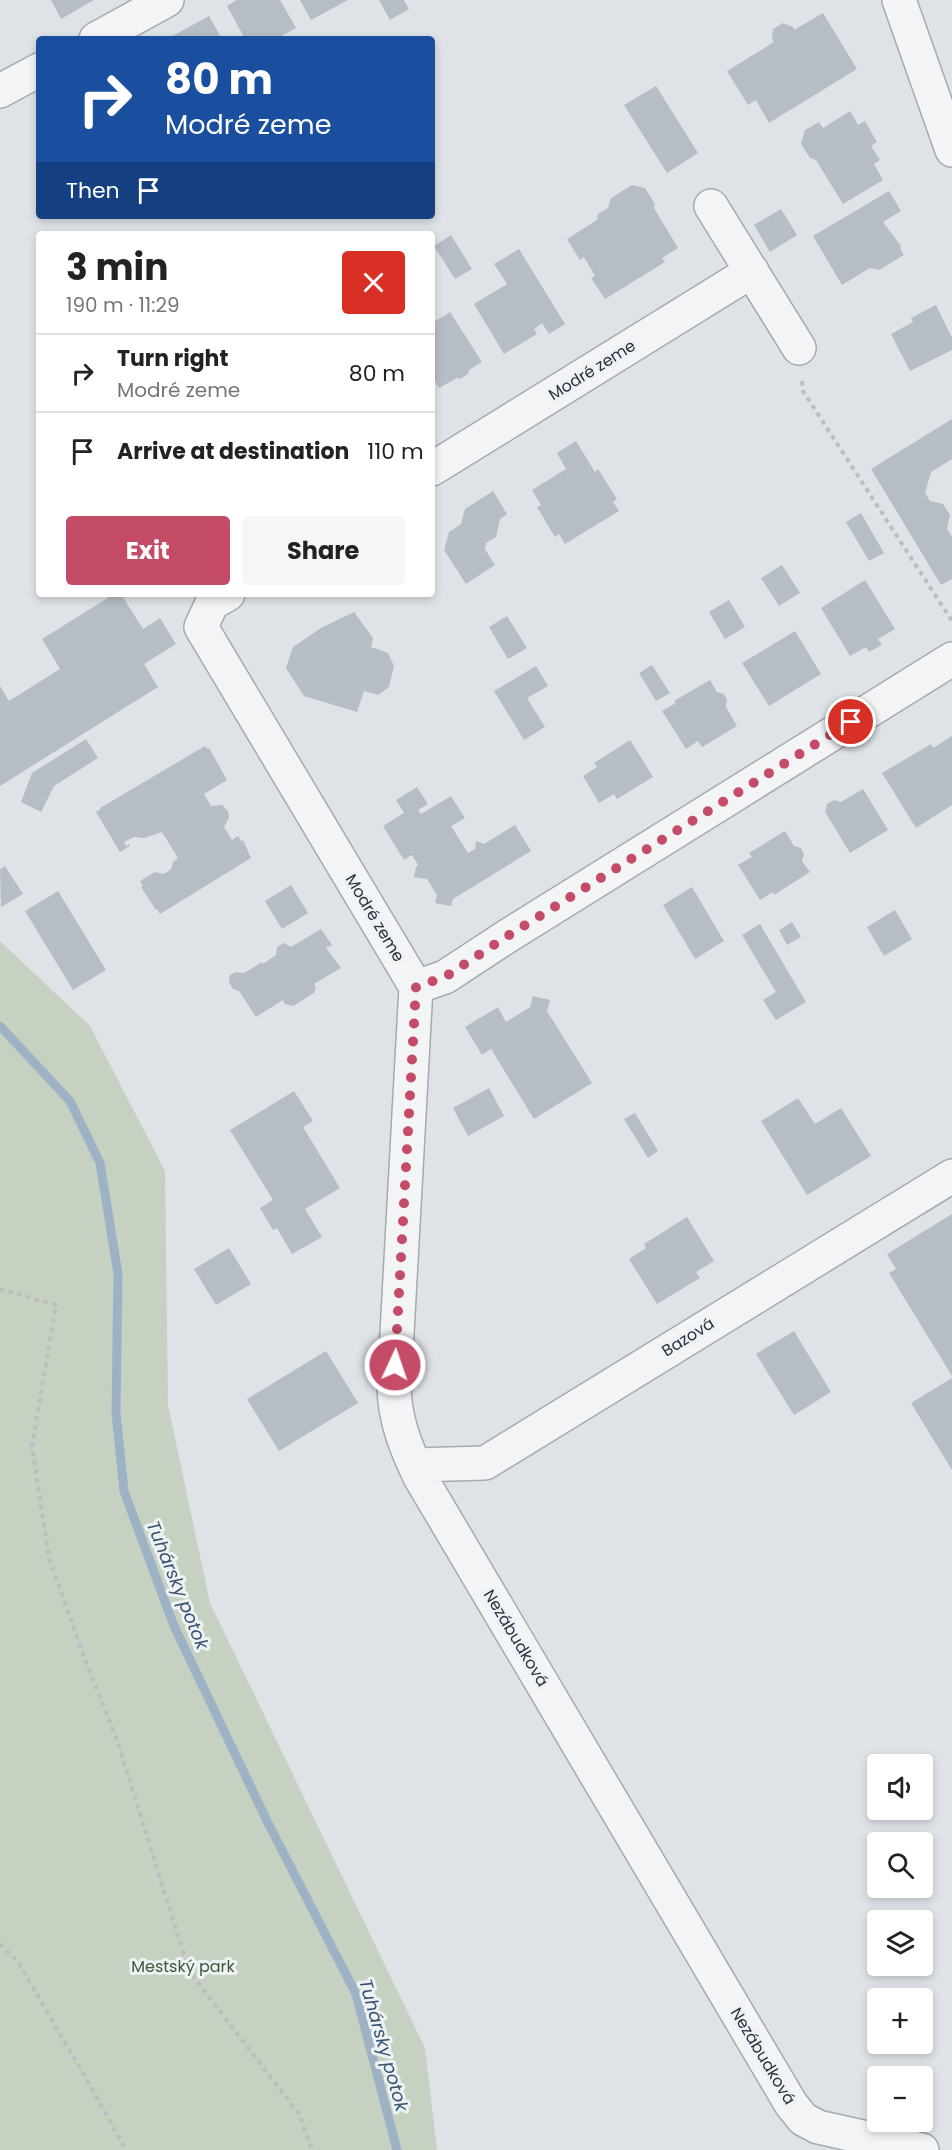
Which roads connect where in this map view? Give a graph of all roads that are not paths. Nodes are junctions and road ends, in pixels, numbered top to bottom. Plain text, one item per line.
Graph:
1 (167, 0) edge
2 (899, 0) edge
3 (101, 36) edge
4 (36, 72) edge
5 (0, 92) edge
6 (952, 150) edge
7 (711, 206) dead end
8 (752, 271) junction
9 (799, 348) road end
10 (435, 467) edge
11 (223, 597) edge
12 (952, 659) edge
13 (416, 987) junction
14 (952, 1176) edge
15 (415, 1465) junction
16 (921, 2150) edge

1 - 3 street
2 - 6 street
4 - 5 street
7 - 8 street
8 - 9 street
8 - 10 street, Modré zeme
11 - 13 street, Modré zeme
12 - 13 street
13 - 15 street, Nezábudková
14 - 15 street, Bazová
15 - 16 street, Nezábudková

